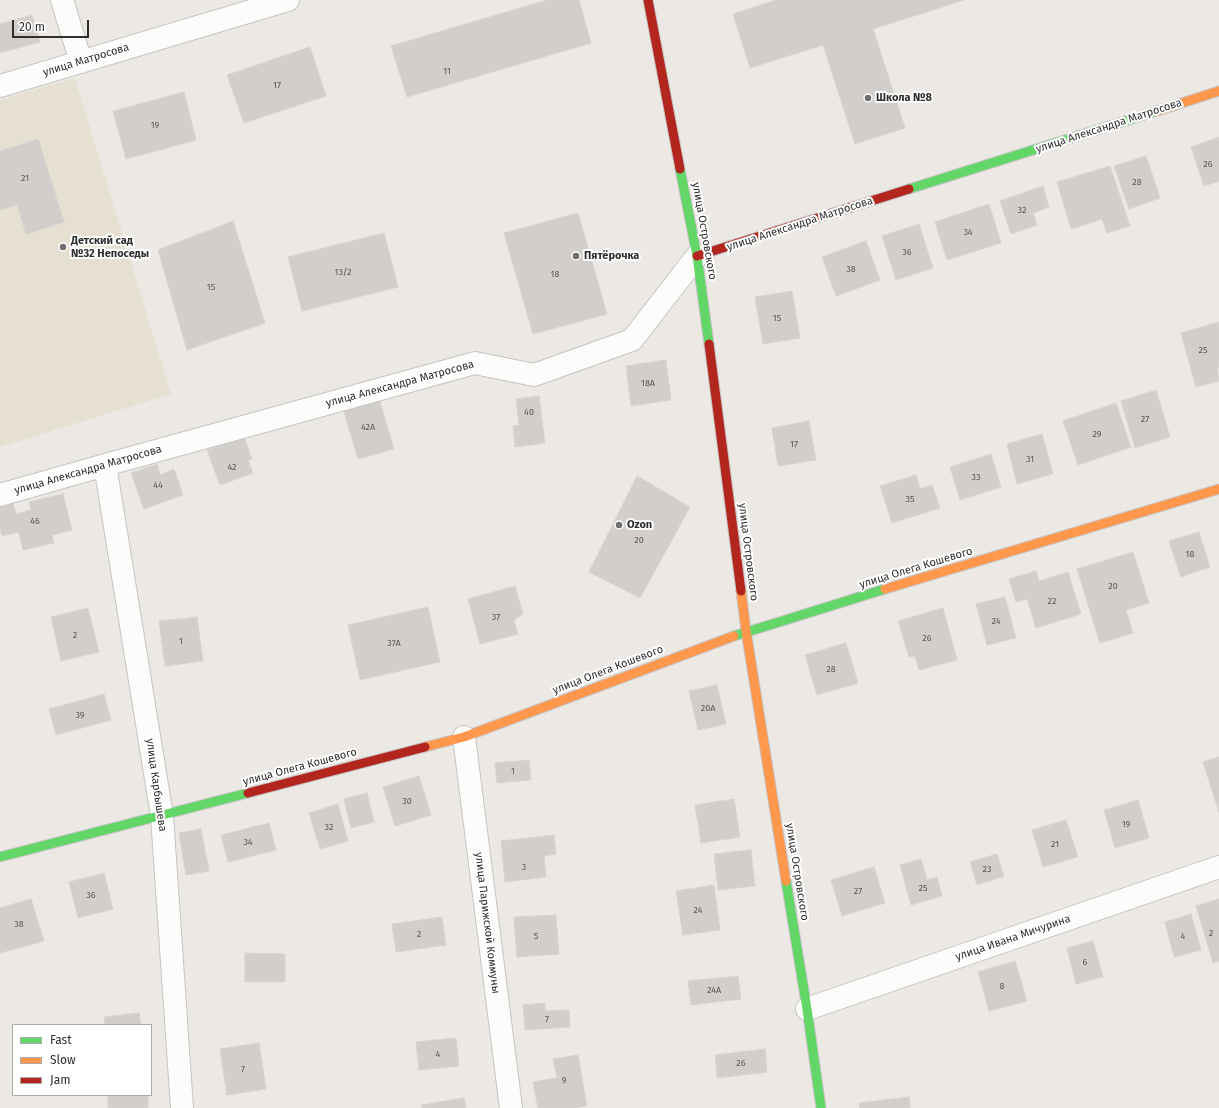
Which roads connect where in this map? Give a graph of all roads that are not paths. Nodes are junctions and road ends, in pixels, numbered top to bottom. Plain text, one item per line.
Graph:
1 (62, 0) edge
2 (288, 0) edge
3 (648, 0) edge
4 (81, 62) junction
5 (0, 86) edge
6 (1219, 91) edge
7 (697, 256) junction
8 (105, 465) junction
9 (1219, 489) edge
10 (0, 495) edge
11 (746, 631) junction
12 (464, 737) junction
13 (162, 816) junction
14 (0, 857) edge
15 (1219, 867) edge
16 (807, 1009) junction
17 (182, 1108) edge
18 (511, 1108) edge
19 (821, 1108) edge

1 - 4 street
2 - 4 street, улица Матросова
3 - 7 street, улица Островского
4 - 5 street, улица Матросова
6 - 7 street, улица Александра Матросова
7 - 8 street, улица Александра Матросова
7 - 11 street, улица Островского
8 - 10 street, улица Александра Матросова
8 - 13 street, улица Карбышева
9 - 11 street, улица Олега Кошевого
11 - 12 street, улица Олега Кошевого
11 - 16 street, улица Островского
12 - 13 street, улица Олега Кошевого
12 - 18 street, улица Парижской Коммуны
13 - 14 street, улица Олега Кошевого
13 - 17 street, улица Карбышева
15 - 16 street, улица Ивана Мичурина
16 - 19 street, улица Островского

